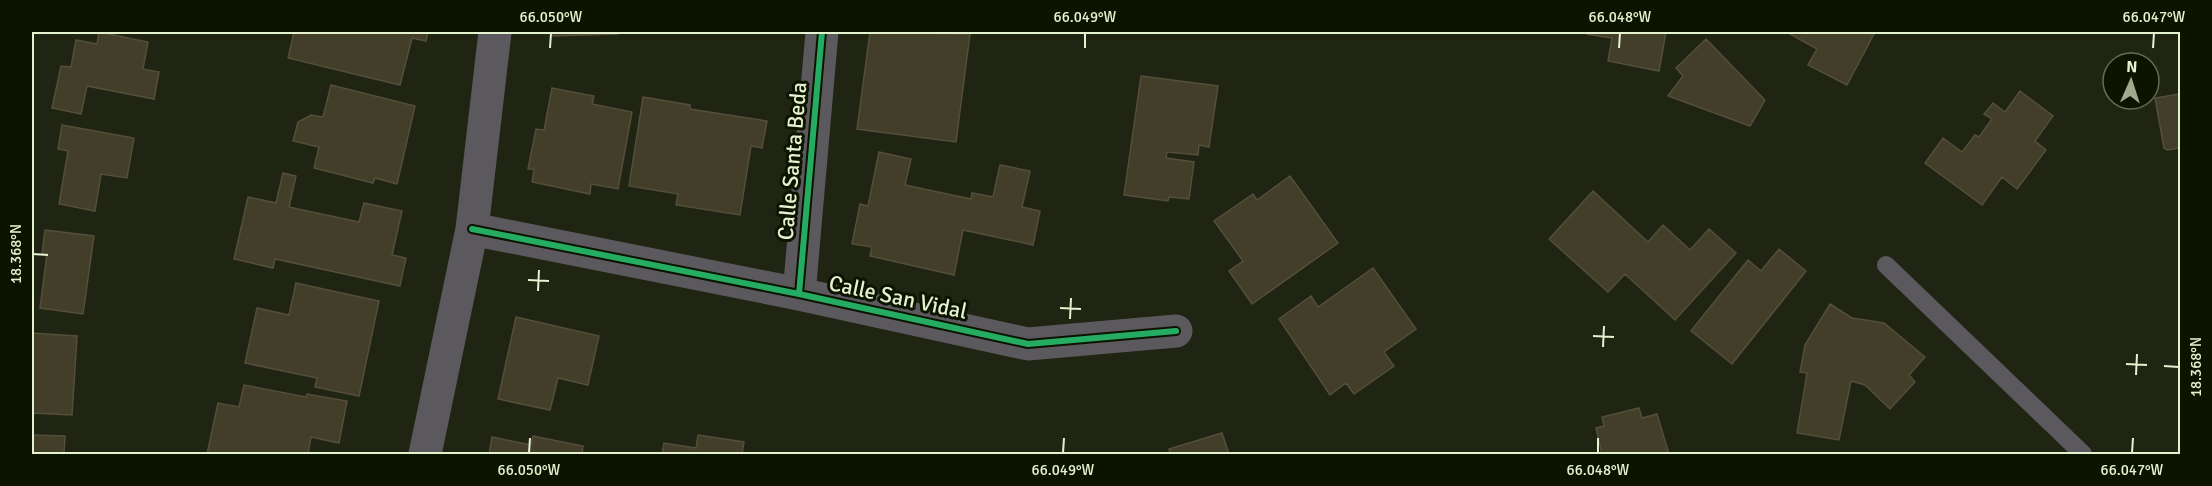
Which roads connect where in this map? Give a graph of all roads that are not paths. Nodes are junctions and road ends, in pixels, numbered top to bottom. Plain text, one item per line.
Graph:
1 (822, 32) edge
2 (494, 40) edge
3 (472, 229) junction
4 (1886, 265) dead end
5 (799, 294) junction
6 (1176, 331) dead end
7 (425, 454) edge
8 (2083, 454) edge

1 - 5 street, Calle Santa Beda
2 - 3 street
3 - 5 street, Calle San Vidal
3 - 7 street
4 - 8 lane
5 - 6 street, Calle San Vidal

